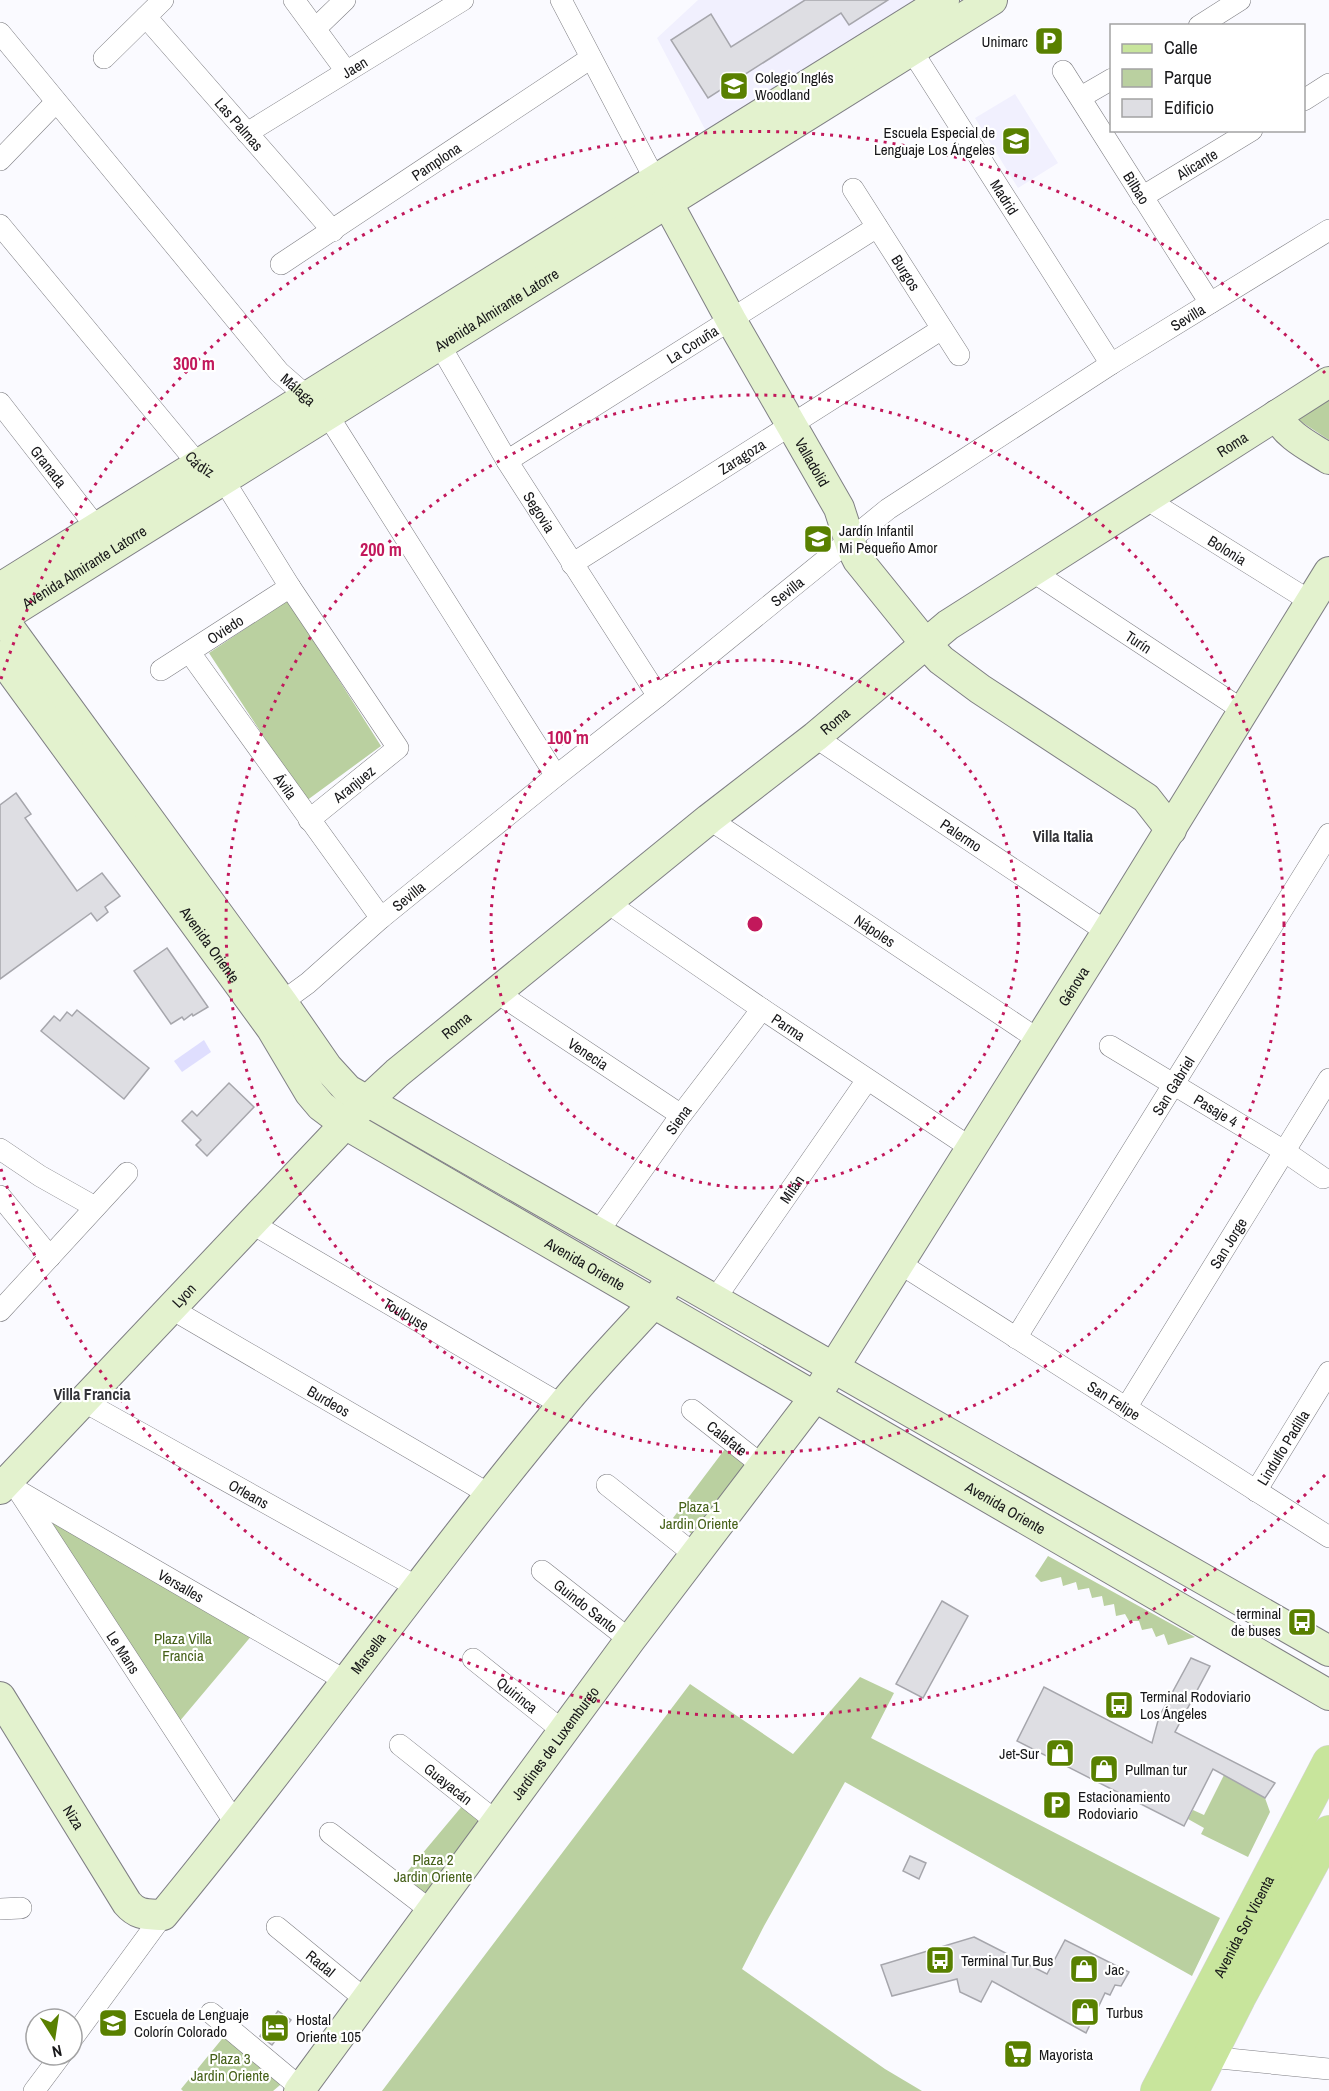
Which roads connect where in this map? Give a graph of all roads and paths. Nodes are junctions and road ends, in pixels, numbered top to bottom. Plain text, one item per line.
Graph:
1 (163, 0) edge
2 (294, 0) edge
3 (345, 0) edge
4 (462, 0) edge
5 (944, 0) edge
6 (992, 0) edge
7 (1240, 0) edge
8 (572, 5) edge
9 (146, 17) junction
10 (1201, 24) edge
11 (316, 28) junction
12 (0, 33) edge
13 (904, 39) junction
14 (104, 58) dead end
15 (591, 58) junction
16 (346, 71) junction
17 (1063, 71) dead end
18 (1110, 80) edge
19 (1329, 84) edge
20 (1081, 97) junction
21 (1305, 99) edge
22 (56, 102) junction
23 (1249, 132) edge
24 (247, 133) junction
25 (0, 160) edge
26 (853, 189) dead end
27 (661, 191) junction
28 (1143, 197) junction
29 (0, 225) edge
30 (877, 227) junction
31 (1329, 230) edge
32 (333, 231) junction
33 (281, 264) dead end
34 (1210, 303) junction
35 (731, 320) junction
36 (942, 329) junction
37 (433, 334) junction
38 (959, 355) dead end
39 (1111, 364) junction
40 (1329, 382) edge
41 (0, 403) edge
42 (317, 405) junction
43 (1277, 415) junction
44 (792, 424) junction
45 (1329, 459) edge
46 (507, 461) junction
47 (211, 472) junction
48 (1146, 499) junction
49 (97, 528) junction
50 (849, 540) junction
51 (572, 564) junction
52 (1032, 571) junction
53 (1329, 573) edge
54 (290, 587) junction
55 (0, 588) edge
56 (1311, 601) junction
57 (1, 617) edge
58 (925, 643) junction
59 (189, 653) junction
60 (0, 656) edge
61 (161, 670) dead end
62 (658, 696) junction
63 (1244, 711) junction
64 (815, 737) junction
65 (398, 748) joint
66 (556, 776) junction
67 (709, 819) junction
68 (309, 820) junction
69 (1171, 830) junction
70 (1329, 834) edge
71 (608, 903) junction
72 (381, 918) junction
73 (1107, 932) junction
74 (496, 992) junction
75 (282, 1002) junction
76 (762, 1009) junction
77 (1039, 1040) junction
78 (1110, 1046) dead end
79 (1329, 1079) edge
80 (867, 1080) junction
81 (1173, 1086) junction
82 (368, 1100) junction
83 (681, 1115) junction
84 (345, 1124) junction
85 (972, 1148) junction
86 (0, 1149) edge
87 (1284, 1151) junction
88 (127, 1173) dead end
89 (1323, 1178) dead end
90 (0, 1196) edge
91 (95, 1207) junction
92 (251, 1223) junction
93 (598, 1232) junction
94 (50, 1257) junction
95 (899, 1263) junction
96 (674, 1276) junction
97 (714, 1299) junction
98 (654, 1303) junction
99 (170, 1308) junction
100 (0, 1311) edge
101 (1016, 1338) junction
102 (835, 1368) junction
103 (1329, 1372) edge
104 (815, 1397) junction
105 (83, 1401) junction
106 (562, 1405) junction
107 (1126, 1408) junction
108 (692, 1410) dead end
109 (763, 1466) junction
110 (607, 1485) dead end
111 (8, 1487) edge
112 (1256, 1491) junction
113 (489, 1494) junction
114 (1069, 1502) junction
115 (1038, 1526) junction
116 (1329, 1537) edge
117 (694, 1554) junction
118 (542, 1571) dead end
119 (417, 1587) junction
120 (1247, 1604) junction
121 (1232, 1639) junction
122 (630, 1640) junction
123 (1329, 1651) edge
124 (472, 1659) dead end
125 (346, 1681) junction
126 (1329, 1695) edge
127 (0, 1697) edge
128 (563, 1731) junction
129 (400, 1745) dead end
130 (1329, 1762) edge
131 (497, 1822) junction
132 (237, 1826) junction
133 (1329, 1832) edge
134 (330, 1833) dead end
135 (430, 1910) junction
136 (163, 1915) junction
137 (277, 1926) dead end
138 (1208, 1995) junction
139 (366, 2000) junction
140 (211, 2013) dead end
141 (84, 2023) edge
142 (1216, 2043) junction
143 (52, 2067) edge
144 (1329, 2069) edge
145 (301, 2090) edge
146 (34, 2091) edge
147 (1157, 2091) edge
148 (1192, 2091) edge

1 - 9 street
2 - 11 street
3 - 11 street
4 - 16 street, Jaen
5 - 13 street, Avenida Almirante Latorre
6 - 13 street, Avenida Almirante Latorre
7 - 10 street
8 - 15 street, Valladolid
9 - 14 street
9 - 24 street, Las Palmas
11 - 16 street
12 - 22 street, Málaga
13 - 27 street, Avenida Almirante Latorre
13 - 39 street, Madrid
15 - 27 street, Valladolid
15 - 32 street, Pamplona
16 - 24 street, Jaen
17 - 20 street, Bilbao
18 - 20 street
19 - 21 street
20 - 28 street, Bilbao
22 - 25 street
22 - 42 street, Málaga
23 - 28 street, Alicante
24 - 32 street, Las Palmas
26 - 30 street, Burgos
27 - 35 street, Valladolid
27 - 37 street, Avenida Almirante Latorre
28 - 34 street, Bilbao
29 - 47 street, Cádiz
30 - 35 street, La Coruña
30 - 36 street, Burgos
31 - 34 street, Sevilla
32 - 33 street, Pamplona
34 - 39 street, Sevilla
35 - 44 street, Valladolid
35 - 46 street, La Coruña
36 - 38 street, Burgos
36 - 44 street, Zaragoza
37 - 42 street, Avenida Almirante Latorre
37 - 46 street, Segovia
39 - 50 street, Sevilla
40 - 43 street, Roma
41 - 49 street, Granada
42 - 47 street, Avenida Almirante Latorre
42 - 66 street, Málaga
43 - 45 street
43 - 48 street, Roma
44 - 50 street, Valladolid
44 - 51 street, Zaragoza
46 - 51 street, Segovia
47 - 49 street, Avenida Almirante Latorre
47 - 54 street, Cádiz
47 - 57 street, Avenida Almirante Latorre
48 - 52 street, Roma
48 - 56 street, Bolonia
49 - 55 street, Avenida Almirante Latorre
50 - 58 street, Valladolid
50 - 62 street, Sevilla
51 - 62 street, Segovia
52 - 58 street, Roma
52 - 63 street, Turín
53 - 56 street, Génova
54 - 59 street, Oviedo
54 - 65 street, Cádiz
56 - 63 street, Génova
57 - 75 street, Avenida Oriente
58 - 64 street, Roma
58 - 69 street, Valladolid
59 - 61 street, Oviedo
59 - 68 street, Ávila
60 - 84 street, Avenida Oriente
62 - 66 street, Sevilla
63 - 69 street, Génova
64 - 67 street, Roma
64 - 73 street, Palermo
65 - 68 street, Aranjuez
66 - 72 street, Sevilla
67 - 71 street, Roma
67 - 77 street, Nápoles
68 - 72 street, Ávila
69 - 73 street, Génova
70 - 81 street, San Gabriel
71 - 74 street, Roma
71 - 76 street, Parma
72 - 75 street, Sevilla
73 - 77 street, Génova
74 - 82 street, Roma
74 - 83 street, Venecia
75 - 82 street, Avenida Oriente
76 - 80 street, Parma
76 - 83 street, Siena
77 - 85 street, Génova
78 - 81 street, Pasaje 4
79 - 87 street, San Jorge
80 - 85 street, Parma
80 - 97 street, Milán
81 - 87 street, Pasaje 4
81 - 101 street, San Gabriel
82 - 84 street, Lyon
82 - 93 street, Avenida Oriente
83 - 93 street, Siena
84 - 92 street, Lyon
84 - 98 street, Avenida Oriente
85 - 95 street, Génova
86 - 91 street
87 - 89 street, Pasaje 4
87 - 107 street, San Jorge
88 - 91 street
90 - 94 street
91 - 94 street
92 - 99 street, Lyon
92 - 106 street, Toulouse
93 - 96 street, Avenida Oriente
94 - 100 street
95 - 101 street, San Felipe
95 - 102 street, Génova
96 - 97 street, Avenida Oriente
96 - 98 street, Marsella
97 - 102 street, Avenida Oriente
98 - 104 street, Avenida Oriente
98 - 106 street, Marsella
99 - 105 street, Lyon
99 - 113 street, Burdeos
101 - 107 street, San Felipe
102 - 104 street, Génova
102 - 114 street, Avenida Oriente
103 - 112 street, Lindulfo Padilla
104 - 109 street, Jardines de Luxemburgo
104 - 115 street, Avenida Oriente
105 - 111 street, Lyon
105 - 119 street, Orleans
106 - 113 street, Marsella
107 - 112 street, San Felipe
108 - 109 street, Calafate
109 - 117 street, Jardines de Luxemburgo
110 - 117 street
111 - 125 street, Versalles
111 - 132 street, Le Mans
112 - 116 street, San Felipe
113 - 119 street, Marsella
114 - 115 street
114 - 120 street, Avenida Oriente
115 - 121 street, Avenida Oriente
117 - 122 street, Jardines de Luxemburgo
118 - 122 street, Guindo Santo
119 - 125 street, Marsella
120 - 121 street
120 - 123 street, Avenida Oriente
121 - 126 street, Avenida Oriente
122 - 128 street, Jardines de Luxemburgo
124 - 128 street, Quirinca
125 - 132 street, Marsella
127 - 136 street, Niza
128 - 131 street, Jardines de Luxemburgo
129 - 131 street, Guayacán
130 - 138 main road, Avenida Sor Vicenta
131 - 135 street, Jardines de Luxemburgo
132 - 136 street, Marsella
133 - 142 main road, Avenida Sor Vicenta
134 - 135 street
135 - 139 street, Jardines de Luxemburgo
136 - 141 street, Marsella
137 - 139 street, Radal
138 - 142 main road
138 - 147 main road, Avenida Sor Vicenta
139 - 145 street, Jardines de Luxemburgo
140 - 145 street
142 - 144 street
142 - 148 main road, Avenida Sor Vicenta
143 - 146 street

